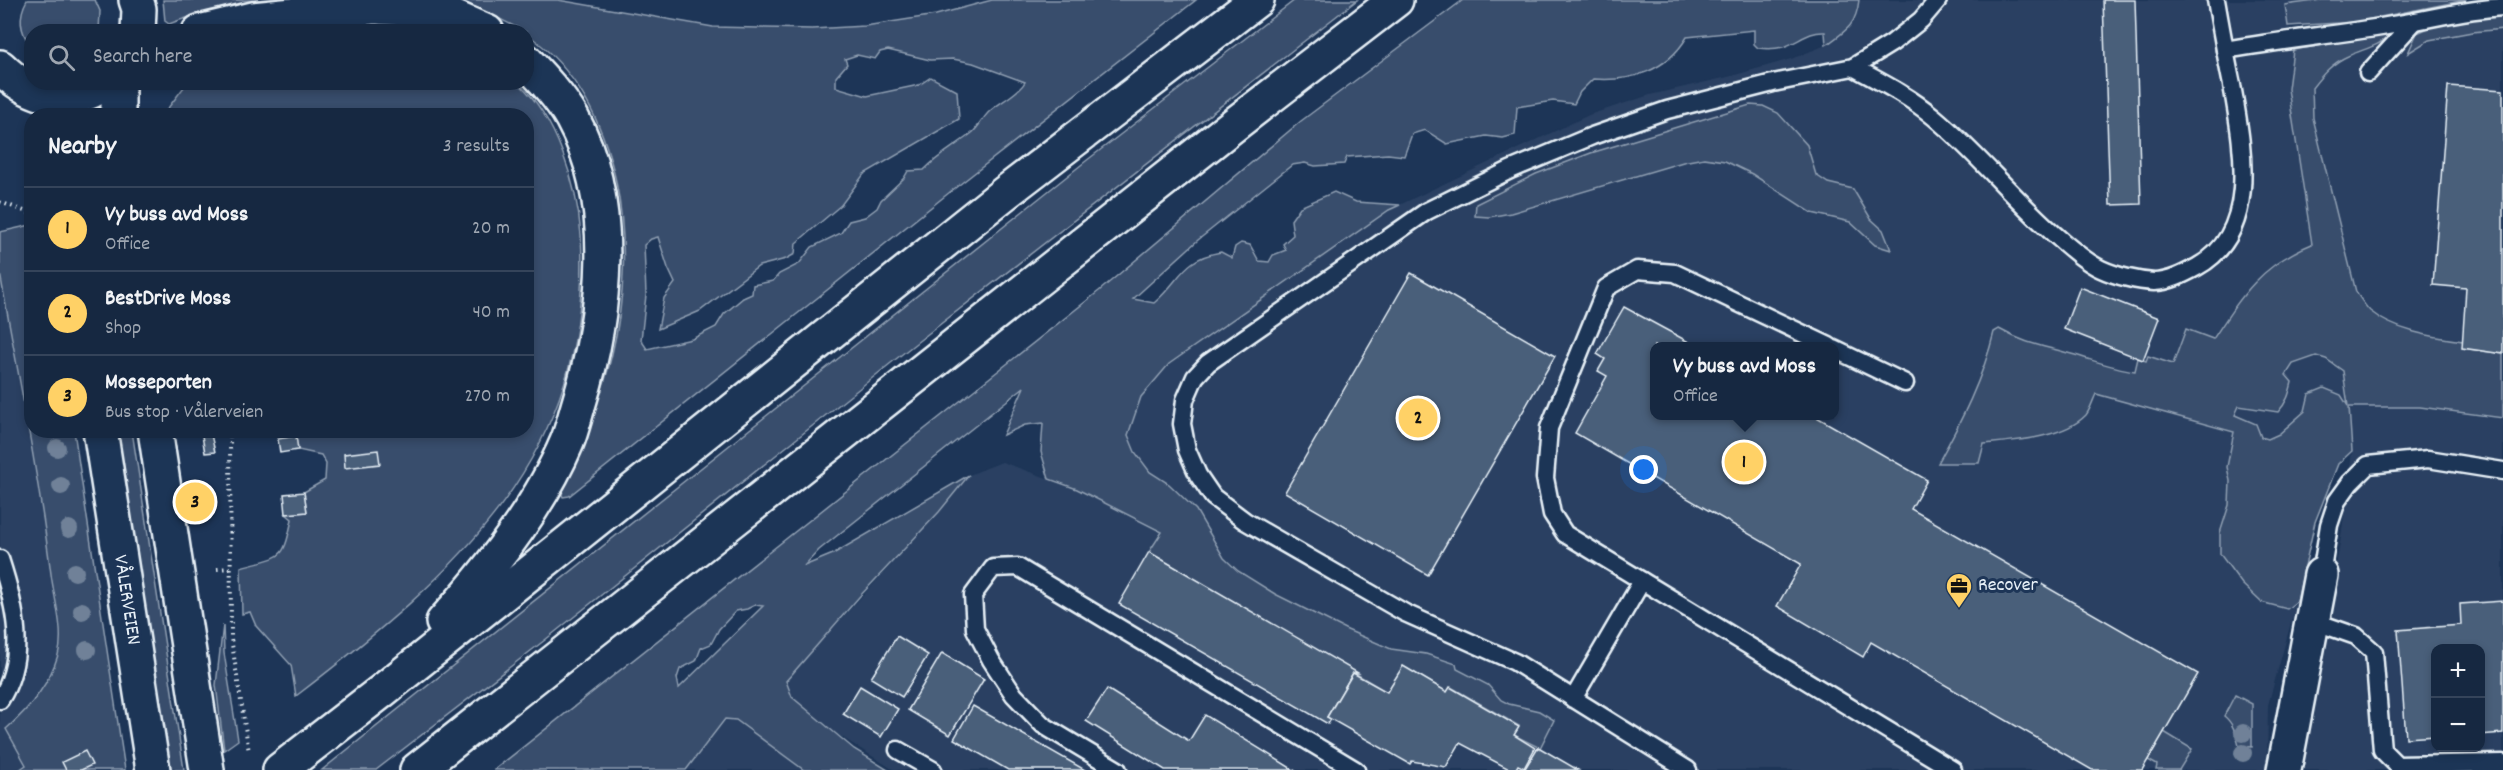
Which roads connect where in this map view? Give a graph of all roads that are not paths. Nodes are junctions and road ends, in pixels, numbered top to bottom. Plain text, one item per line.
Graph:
1 (136, 0) edge
2 (1257, 0) edge
3 (1396, 0) edge
4 (1938, 0) edge
5 (2216, 0) edge
6 (2503, 7) edge
7 (2415, 21) junction
8 (138, 24) edge
9 (232, 24) edge
10 (470, 24) edge
11 (2225, 51) junction
12 (0, 67) edge
13 (1853, 67) junction
14 (534, 69) edge
15 (2368, 73) dead end
16 (94, 90) edge
17 (118, 90) edge
18 (36, 104) edge
19 (118, 108) edge
20 (1821, 342) edge
21 (1839, 351) edge
22 (1905, 383) dead end
23 (101, 438) edge
24 (156, 438) edge
25 (2503, 471) edge
26 (0, 559) edge
27 (2321, 575) joint
28 (1642, 581) junction
29 (6, 603) edge
30 (2313, 621) junction
31 (382, 691) junction
32 (1573, 699) junction
33 (0, 700) edge
34 (897, 750) dead end
35 (2503, 763) edge
36 (265, 765) edge
37 (153, 770) edge
38 (207, 770) edge
39 (417, 770) edge
40 (933, 770) edge
41 (1118, 770) edge
42 (1356, 770) edge
43 (1688, 770) edge
44 (1953, 770) edge
45 (2284, 770) edge

1 - 8 main road
2 - 31 main road
3 - 39 main road
4 - 13 lane
5 - 11 lane
6 - 7 lane
7 - 11 lane
7 - 15 lane
9 - 10 main road
11 - 13 lane
12 - 18 main road
13 - 32 lane
14 - 31 main road
16 - 18 main road
17 - 19 main road
20 - 28 lane
21 - 22 lane
23 - 37 main road, VÅLERVEIEN
24 - 38 main road
25 - 27 lane
26 - 29 lane
27 - 30 main road
28 - 32 lane
28 - 44 lane
29 - 33 lane
30 - 35 lane
30 - 45 main road
31 - 36 main road
32 - 43 lane
34 - 40 lane
41 - 42 lane

